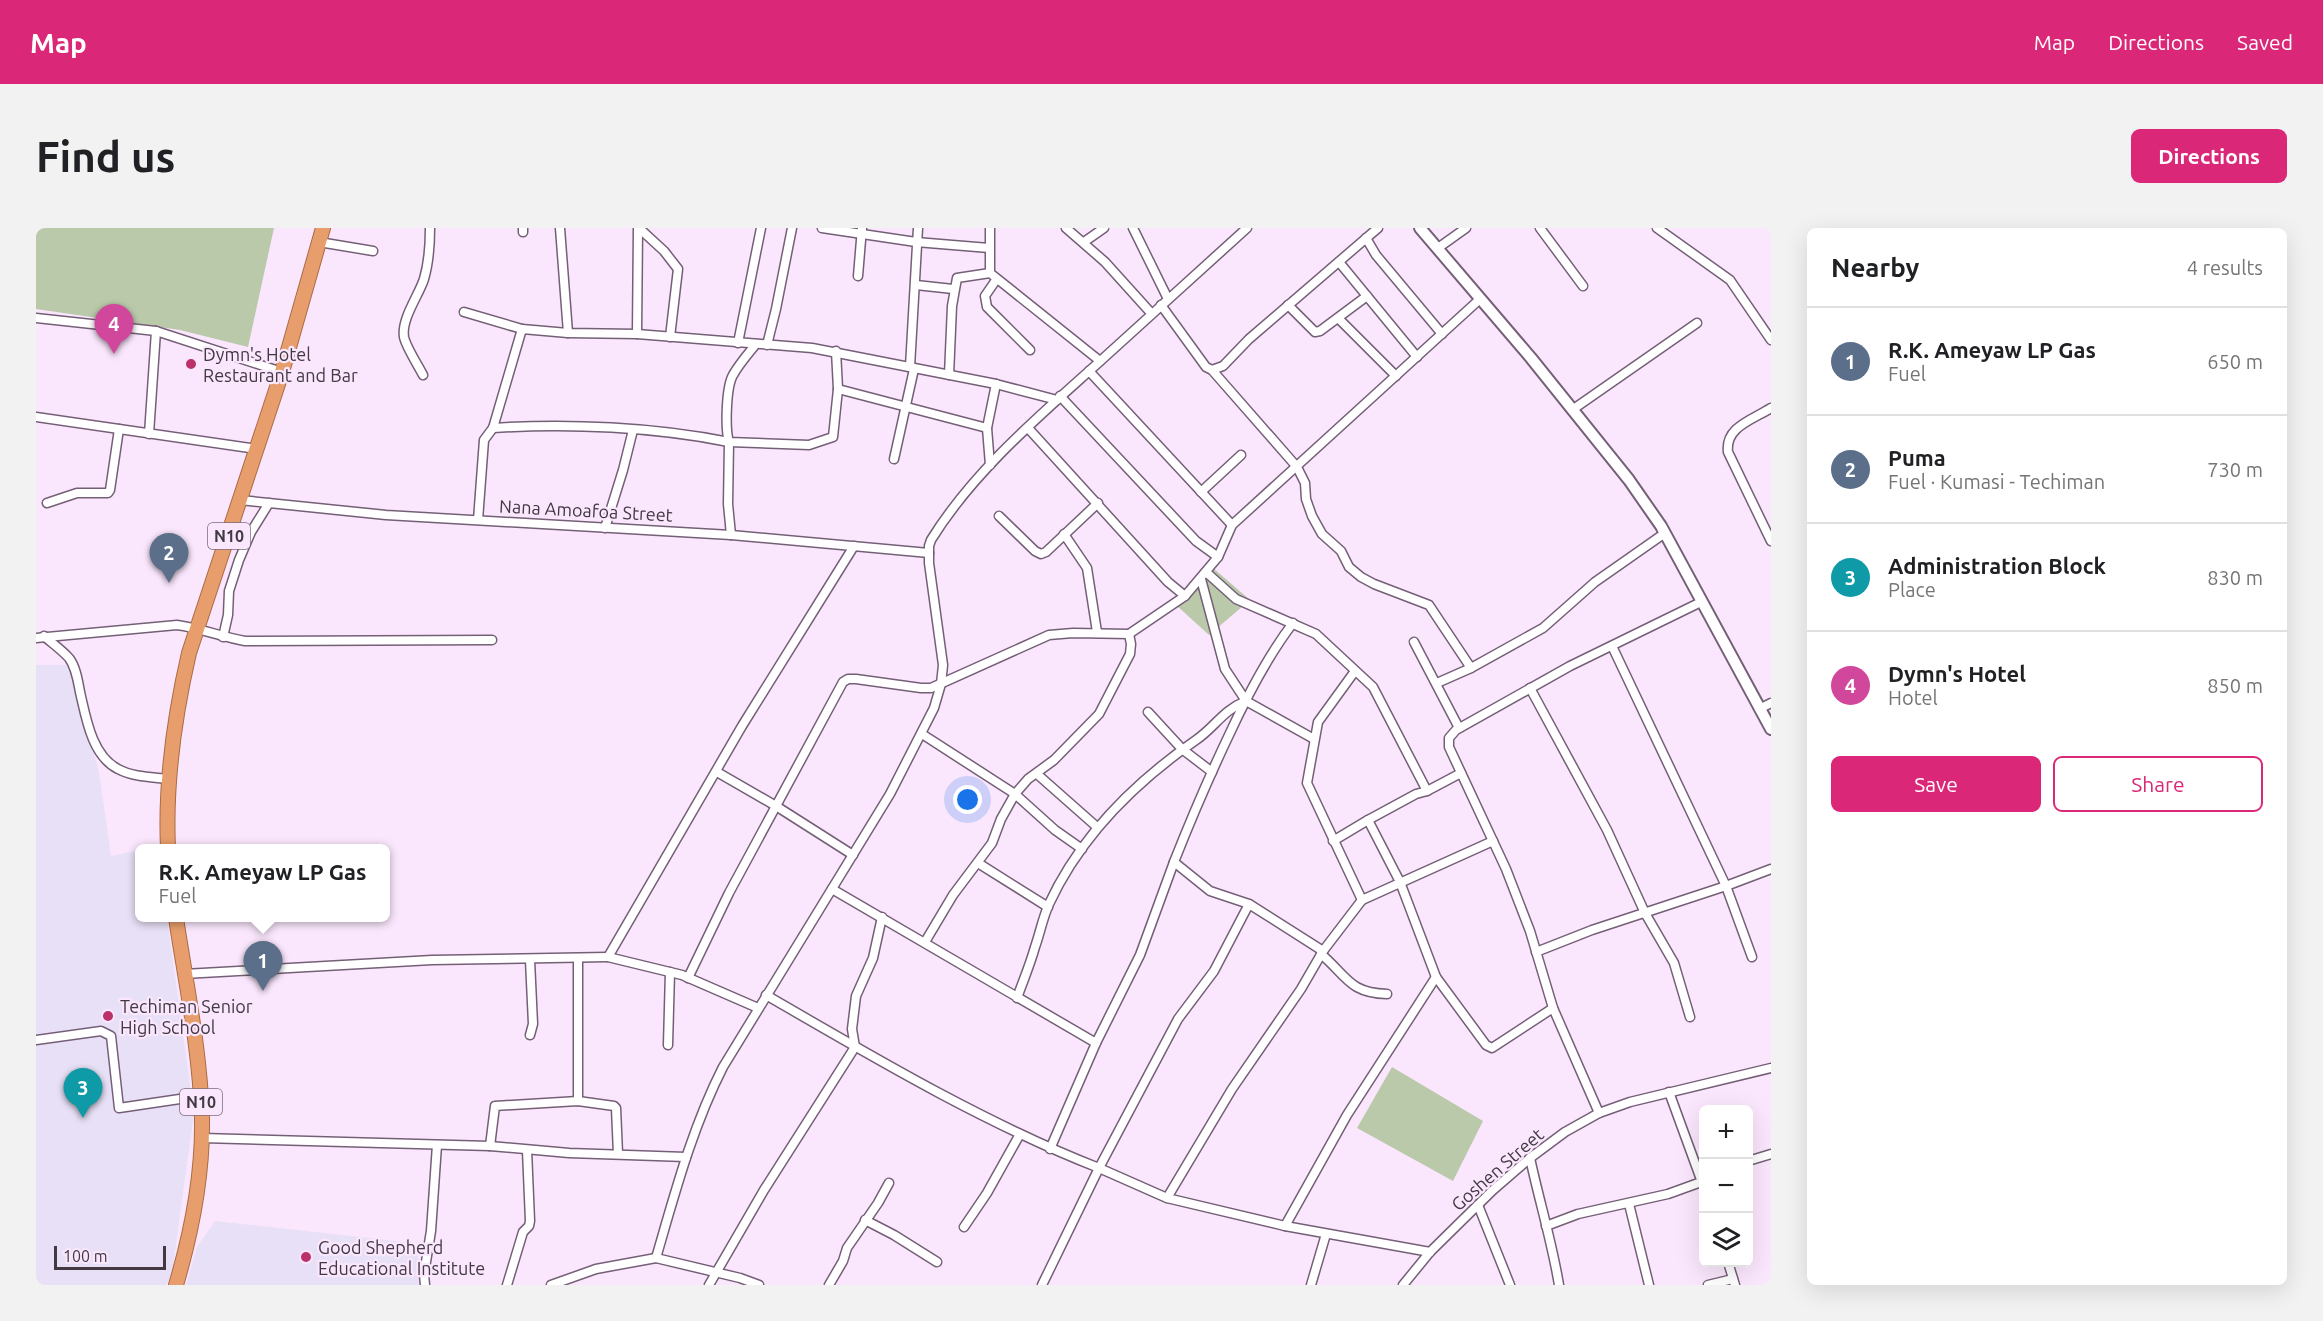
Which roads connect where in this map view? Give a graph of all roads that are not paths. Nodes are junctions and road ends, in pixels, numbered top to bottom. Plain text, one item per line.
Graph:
1 (430, 228) edge
2 (560, 228) edge
3 (639, 228) edge
4 (761, 228) edge
5 (792, 228) edge
6 (822, 228) edge
7 (918, 228) edge
8 (990, 228) edge
9 (1066, 228) edge
10 (1104, 228) edge
11 (1133, 228) edge
12 (1247, 228) edge
13 (1378, 228) edge
14 (1420, 228) edge
15 (1466, 228) edge
16 (1540, 228) edge
17 (1657, 228) edge
18 (862, 231) edge
19 (321, 235) edge
20 (1366, 238) junction
21 (916, 242) junction
22 (1084, 242) junction
23 (988, 248) junction
24 (1438, 249) junction
25 (373, 251) dead end
26 (1340, 262) junction
27 (858, 276) dead end
28 (993, 276) junction
29 (916, 285) junction
30 (1583, 286) dead end
31 (953, 289) junction
32 (1367, 296) junction
33 (1479, 299) junction
34 (1164, 302) junction
35 (1288, 305) junction
36 (464, 312) dead end
37 (1151, 313) junction
38 (36, 318) edge
39 (1338, 318) junction
40 (1697, 323) dead end
41 (522, 329) junction
42 (156, 331) junction
43 (568, 333) junction
44 (1442, 333) junction
45 (637, 334) junction
46 (670, 337) junction
47 (1771, 340) edge
48 (738, 343) junction
49 (756, 344) junction
50 (766, 345) junction
51 (1030, 350) dead end
52 (836, 351) junction
53 (1417, 357) junction
54 (1100, 361) junction
55 (912, 368) junction
56 (1212, 370) junction
57 (1089, 371) junction
58 (282, 372) junction
59 (423, 375) dead end
60 (949, 375) junction
61 (1396, 376) junction
62 (996, 384) junction
63 (838, 389) junction
64 (1059, 398) junction
65 (905, 406) junction
66 (1771, 408) edge
67 (1572, 410) junction
68 (36, 417) edge
69 (493, 428) junction
70 (987, 428) junction
71 (1028, 428) junction
72 (119, 429) junction
73 (633, 430) junction
74 (149, 434) junction
75 (729, 442) junction
76 (257, 449) junction
77 (1241, 455) dead end
78 (894, 459) dead end
79 (990, 465) junction
80 (1297, 467) junction
81 (1201, 492) junction
82 (240, 500) junction
83 (46, 502) dead end
84 (269, 503) junction
85 (1098, 503) junction
86 (999, 516) dead end
87 (478, 520) junction
88 (1232, 525) junction
89 (605, 528) junction
90 (1665, 533) junction
91 (1064, 534) junction
92 (731, 535) junction
93 (1771, 541) edge
94 (854, 546) junction
95 (929, 553) junction
96 (1218, 557) junction
97 (1204, 575) junction
98 (1185, 597) junction
99 (1701, 602) junction
100 (1293, 623) junction
101 (196, 628) junction
102 (1097, 632) junction
103 (1129, 634) junction
104 (40, 637) edge
105 (223, 637) junction
106 (492, 640) dead end
107 (1414, 642) dead end
108 (1612, 646) junction
109 (1470, 668) junction
110 (1355, 671) junction
111 (1437, 683) junction
112 (941, 684) junction
113 (1530, 688) junction
114 (1246, 701) junction
115 (1771, 703) edge
116 (1759, 709) junction
117 (1148, 712) dead end
118 (1459, 728) junction
119 (1771, 729) edge
120 (922, 734) junction
121 (1314, 739) junction
122 (1182, 749) junction
123 (717, 772) junction
124 (1212, 772) junction
125 (1461, 773) junction
126 (1037, 774) junction
127 (168, 779) junction
128 (1427, 791) junction
129 (1015, 794) junction
130 (776, 806) junction
131 (1368, 820) junction
132 (1097, 827) junction
133 (1333, 841) junction
134 (1493, 841) junction
135 (168, 844) edge
136 (1082, 849) junction
137 (853, 855) junction
138 (1174, 862) junction
139 (978, 863) junction
140 (1771, 869) edge
141 (1400, 882) junction
142 (1726, 886) junction
143 (832, 889) junction
144 (1362, 900) junction
145 (1249, 904) junction
146 (1048, 907) junction
147 (1646, 913) junction
148 (882, 917) junction
149 (177, 922) edge
150 (925, 942) junction
151 (1322, 952) junction
152 (1536, 952) junction
153 (608, 957) junction
154 (1752, 957) dead end
155 (578, 959) junction
156 (530, 960) junction
157 (670, 972) junction
158 (184, 974) junction
159 (1436, 977) junction
160 (688, 978) junction
161 (1387, 994) dead end
162 (766, 995) junction
163 (1017, 998) junction
164 (758, 1008) junction
165 (1553, 1008) junction
166 (1690, 1017) dead end
167 (530, 1035) dead end
168 (36, 1040) edge
169 (1096, 1043) junction
170 (668, 1045) dead end
171 (855, 1047) junction
172 (1771, 1068) edge
173 (1669, 1092) junction
174 (200, 1096) junction
175 (578, 1101) junction
176 (1599, 1113) junction
177 (1020, 1134) junction
178 (202, 1138) junction
179 (437, 1145) junction
180 (490, 1146) junction
181 (1050, 1149) junction
182 (527, 1150) junction
183 (618, 1154) junction
184 (1771, 1154) edge
185 (686, 1157) junction
186 (1530, 1158) junction
187 (1753, 1160) edge
188 (1099, 1168) junction
189 (1699, 1172) edge
190 (889, 1183) dead end
191 (1699, 1184) edge
192 (1167, 1198) junction
193 (1629, 1204) junction
194 (1478, 1205) junction
195 (865, 1220) junction
196 (1286, 1226) junction
197 (1546, 1226) junction
198 (964, 1227) dead end
199 (1326, 1234) junction
200 (1430, 1252) junction
201 (656, 1258) junction
202 (937, 1262) dead end
203 (1729, 1267) edge
204 (715, 1272) junction
205 (1734, 1282) edge
206 (176, 1285) edge
207 (424, 1285) edge
208 (507, 1285) edge
209 (551, 1285) edge
210 (709, 1285) edge
211 (759, 1285) edge
212 (829, 1285) edge
213 (1042, 1285) edge
214 (1311, 1285) edge
215 (1403, 1285) edge
216 (1510, 1285) edge
217 (1559, 1285) edge
218 (1649, 1285) edge
219 (1708, 1285) edge

1 - 59 street
2 - 43 street
3 - 45 street
3 - 46 street
4 - 48 street
5 - 50 street
6 - 18 street
7 - 21 street
8 - 23 street
9 - 22 street
10 - 22 street
11 - 34 street
12 - 34 street
13 - 20 street
14 - 24 street
15 - 24 street
16 - 30 street
17 - 47 street
18 - 21 street
18 - 27 street
19 - 25 street
19 - 58 highway, N10
20 - 26 street
20 - 44 street
21 - 23 street
21 - 29 street
22 - 37 street
23 - 28 street
24 - 33 street
26 - 32 street
26 - 35 street
28 - 31 street
28 - 51 street
28 - 54 street
29 - 31 street
29 - 55 street
31 - 60 street
32 - 39 street
32 - 53 street
33 - 44 street
33 - 67 street
34 - 37 street
34 - 56 street
35 - 39 street
35 - 56 street
36 - 41 street
37 - 54 street
38 - 42 street
39 - 61 street
40 - 67 street
41 - 43 street
41 - 69 street
42 - 58 street
42 - 74 street
43 - 45 street
44 - 53 street
45 - 46 street
46 - 48 street
48 - 49 street
49 - 50 street
49 - 75 street
50 - 52 street
52 - 55 street
52 - 63 street
53 - 61 street
54 - 57 street
55 - 60 street
55 - 65 street
56 - 80 street
57 - 64 street
57 - 81 street
58 - 76 highway, N10
60 - 62 street
61 - 80 street
62 - 64 street
62 - 70 street
63 - 65 street
63 - 75 street
64 - 71 street
64 - 96 street
65 - 70 street
65 - 78 street
66 - 93 street
67 - 90 street
68 - 72 street
69 - 73 street
69 - 87 street
70 - 79 street
71 - 79 street
71 - 85 street
72 - 74 street
72 - 83 street
73 - 75 street
73 - 89 street
74 - 76 street
75 - 92 street
76 - 82 highway, N10
77 - 81 street
79 - 95 street
80 - 88 street
80 - 109 street
81 - 88 street
82 - 84 street, Nana Amoafoa Street
82 - 101 highway, N10
84 - 87 street, Nana Amoafoa Street
84 - 105 street
85 - 91 street
85 - 98 street
86 - 91 street
87 - 89 street, Nana Amoafoa Street
88 - 96 street
89 - 92 street, Nana Amoafoa Street
90 - 99 street
90 - 109 street
91 - 102 street
92 - 94 street, Nana Amoafoa Street
94 - 95 street, Nana Amoafoa Street
94 - 123 street
95 - 112 street
96 - 97 street
97 - 98 street
97 - 100 street
97 - 114 street
98 - 103 street
99 - 108 street
99 - 116 street
100 - 110 street
100 - 114 street
101 - 104 street
101 - 105 street
101 - 127 highway, N10
102 - 103 street
102 - 112 street
103 - 126 street
104 - 127 street
105 - 106 street
107 - 111 street
108 - 113 street
108 - 142 street
109 - 111 street
110 - 121 street
110 - 128 street
111 - 118 street
112 - 120 street
112 - 130 street
113 - 118 street
113 - 147 street
114 - 121 street
114 - 122 street
114 - 124 street
115 - 116 street
116 - 119 street
117 - 122 street
118 - 125 street
120 - 129 street
120 - 137 street
121 - 133 street
122 - 124 street
122 - 132 street
123 - 130 street
123 - 153 street
124 - 138 street
125 - 128 street
125 - 134 street
126 - 129 street
126 - 132 street
127 - 135 highway, N10
128 - 131 street
129 - 136 street
129 - 139 street
130 - 137 street
130 - 160 street
131 - 133 street
131 - 141 street
132 - 136 street
133 - 144 street
134 - 141 street
134 - 152 street
136 - 146 street
137 - 143 street
138 - 145 street
138 - 169 street
139 - 146 street
139 - 150 street
140 - 142 street
141 - 144 street
141 - 159 street
142 - 147 street
142 - 154 street
143 - 148 street
143 - 162 street
144 - 151 street
145 - 151 street
145 - 188 street
146 - 163 street
147 - 152 street
147 - 166 street
148 - 150 street
148 - 171 street
149 - 158 highway, N10
150 - 163 street
151 - 161 street
151 - 192 street
152 - 165 street
153 - 155 street
153 - 157 street
155 - 156 street
155 - 175 street
156 - 158 street
156 - 167 street
157 - 160 street
157 - 170 street
158 - 174 highway, N10
159 - 165 street
159 - 196 street
160 - 164 street
162 - 164 street
162 - 171 street
163 - 169 street
164 - 185 street
165 - 176 street
168 - 174 street
169 - 181 street
171 - 177 street
171 - 204 street
172 - 173 street, Goshen Street
173 - 176 street, Goshen Street
173 - 189 street
174 - 178 highway, N10
175 - 180 street
175 - 183 street
176 - 186 street, Goshen Street
177 - 181 street
177 - 198 street
178 - 179 street
178 - 206 highway, N10
179 - 180 street
179 - 207 street
180 - 182 street
181 - 188 street
182 - 183 street
182 - 208 street
183 - 185 street
184 - 187 street
185 - 201 street
186 - 194 street, Goshen Street
186 - 197 street
188 - 192 street
188 - 213 street
190 - 195 street
191 - 193 street
192 - 196 street
193 - 197 street
193 - 218 street
194 - 200 street, Goshen Street
194 - 216 street
195 - 202 street
195 - 212 street
196 - 199 street
197 - 217 street
199 - 200 street
199 - 214 street
200 - 215 street, Goshen Street
201 - 204 street
201 - 209 street
203 - 205 street
204 - 210 street
204 - 211 street
205 - 219 street

